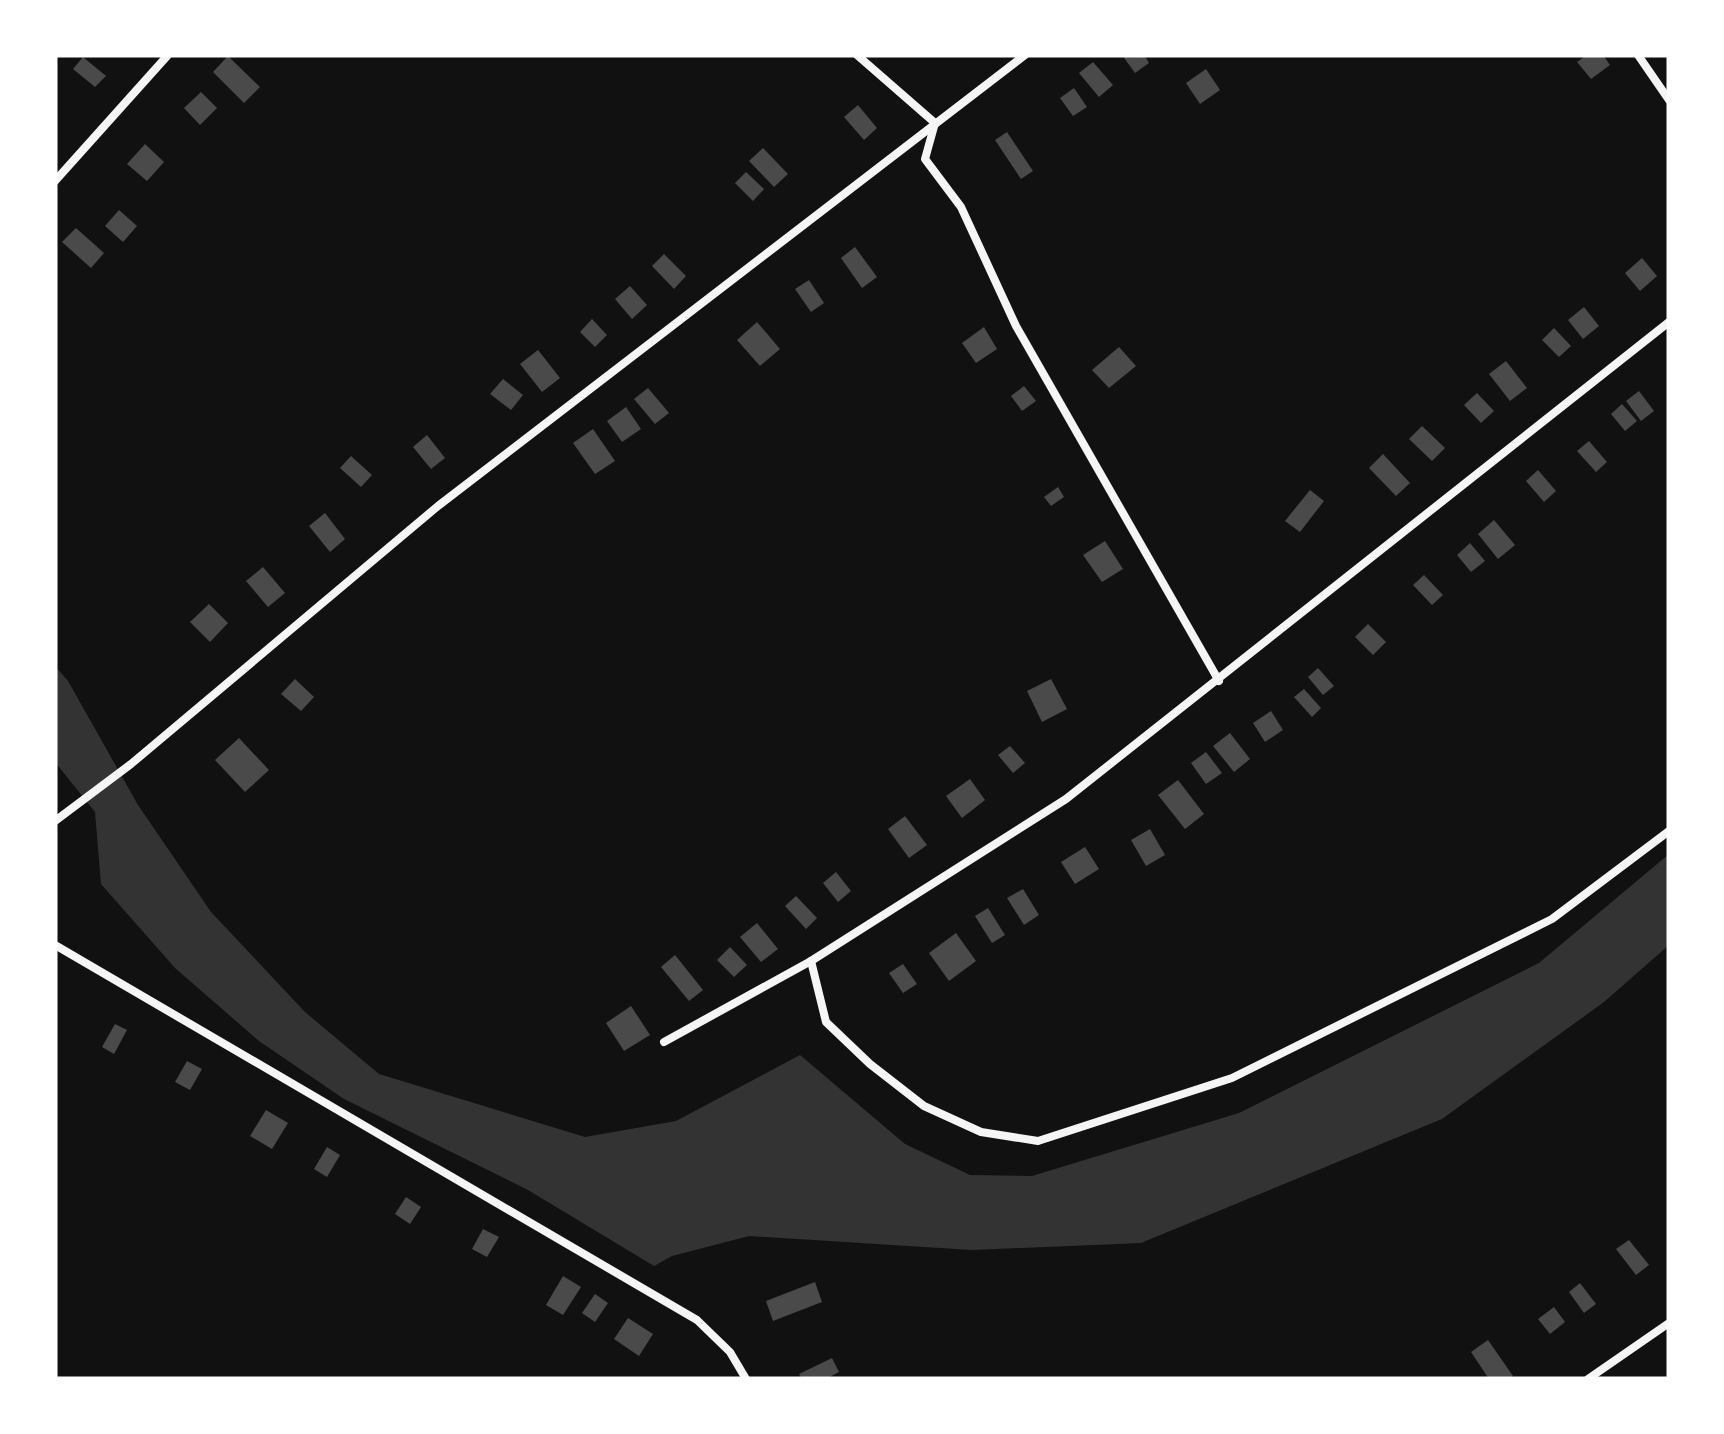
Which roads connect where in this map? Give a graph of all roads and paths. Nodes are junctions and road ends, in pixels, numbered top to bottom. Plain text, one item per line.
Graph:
1 (168, 55) edge
2 (858, 55) edge
3 (1024, 55) edge
4 (1638, 55) edge
5 (1669, 100) edge
6 (935, 123) junction
7 (55, 181) edge
8 (1669, 322) edge
9 (1219, 680) junction
10 (55, 821) edge
11 (1669, 831) edge
12 (55, 945) edge
13 (811, 960) junction
14 (664, 1042) dead end
15 (1669, 1323) edge
16 (746, 1379) edge
17 (1588, 1379) edge

1 - 7 street
2 - 6 street
3 - 6 street
4 - 5 street
6 - 9 street
6 - 10 street
8 - 9 street
9 - 13 street
11 - 13 street
12 - 16 street
13 - 14 street
15 - 17 street

